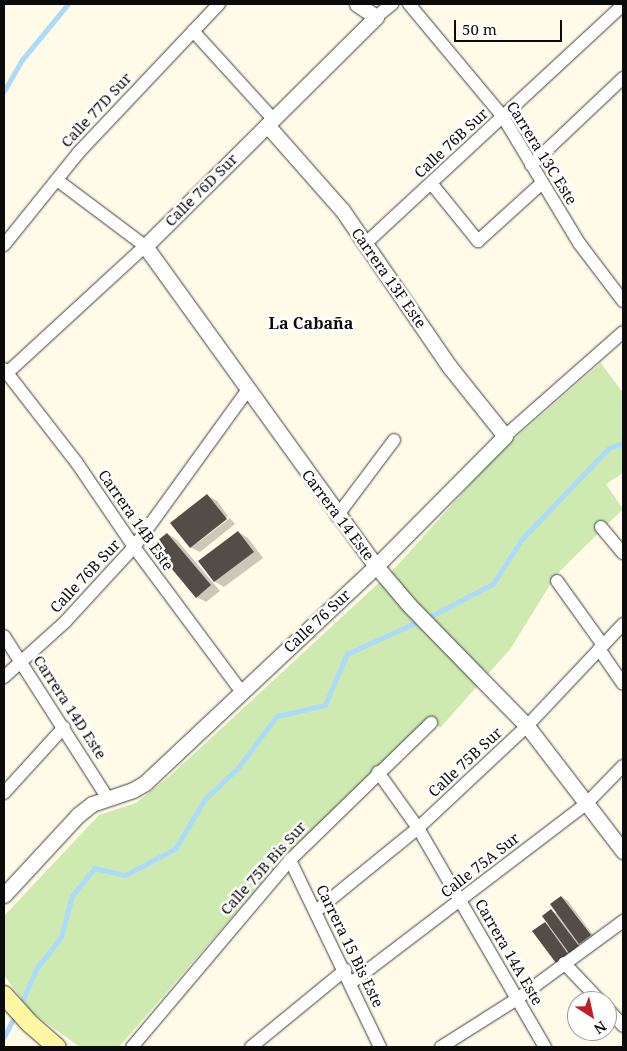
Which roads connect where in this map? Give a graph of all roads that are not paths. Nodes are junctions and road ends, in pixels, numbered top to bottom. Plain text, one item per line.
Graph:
1 (219, 4) edge
2 (358, 4) edge
3 (392, 4) edge
4 (409, 4) edge
5 (623, 5) edge
6 (376, 18) junction
7 (193, 31) junction
8 (623, 78) edge
9 (503, 117) junction
10 (270, 122) junction
11 (531, 166) junction
12 (57, 180) junction
13 (542, 183) junction
14 (431, 184) junction
15 (366, 243) junction
16 (4, 245) edge
17 (145, 246) junction
18 (623, 301) edge
19 (623, 332) edge
20 (5, 371) edge
21 (249, 388) junction
22 (505, 436) junction
23 (394, 440) dead end
24 (337, 516) junction
25 (601, 528) dead end
26 (134, 547) junction
27 (623, 553) edge
28 (376, 566) junction
29 (557, 581) dead end
30 (623, 624) edge
31 (4, 636) edge
32 (601, 647) junction
33 (22, 662) junction
34 (4, 677) edge
35 (623, 684) edge
36 (241, 691) junction
37 (431, 723) dead end
38 (527, 726) junction
39 (64, 727) junction
40 (623, 766) edge
41 (378, 772) junction
42 (4, 792) edge
43 (107, 797) junction
44 (586, 804) junction
45 (418, 828) junction
46 (623, 851) edge
47 (290, 860) junction
48 (4, 895) edge
49 (461, 902) junction
50 (316, 910) junction
51 (623, 921) edge
52 (564, 963) junction
53 (345, 970) junction
54 (351, 984) junction
55 (591, 991) edge
56 (4, 995) edge
57 (516, 999) junction
58 (462, 1042) edge
59 (57, 1047) edge
60 (132, 1047) edge
61 (251, 1047) edge
62 (380, 1047) edge
63 (440, 1047) edge
64 (545, 1047) edge

1 - 7 street, Calle 77D Sur
2 - 6 street
3 - 6 street, Calle 76D Sur
4 - 9 street, Carrera 13C Este
5 - 9 street, Calle 76B Sur
6 - 10 street, Calle 76D Sur
7 - 10 street
7 - 12 street, Calle 77D Sur
8 - 11 street
9 - 11 street, Carrera 13C Este
9 - 14 street, Calle 76B Sur
10 - 15 street, Carrera 13F Este
10 - 17 street, Calle 76D Sur
11 - 13 street, Carrera 13C Este
12 - 16 street, Calle 77D Sur
12 - 17 street, Carrera 14 Este
13 - 14 street
13 - 18 street, Carrera 13C Este
14 - 15 street, Calle 76B Sur
15 - 22 street, Carrera 13F Este
17 - 20 street, Calle 76D Sur
17 - 21 street, Carrera 14 Este
19 - 22 street, Calle 76 Sur
20 - 26 street, Carrera 14B Este
21 - 24 street, Carrera 14 Este
21 - 26 street, Calle 76B Sur
22 - 28 street, Calle 76 Sur
23 - 24 street
24 - 28 street, Carrera 14 Este
25 - 27 street
26 - 33 street, Calle 76B Sur
26 - 36 street, Carrera 14B Este
28 - 36 street, Calle 76 Sur
28 - 38 street, Carrera 14 Este
29 - 32 street
30 - 32 street, Calle 75B Sur
31 - 33 street, Carrera 14D Este
32 - 35 street
32 - 38 street, Calle 75B Sur
33 - 34 street, Calle 76B Sur
33 - 39 street, Carrera 14D Este
36 - 43 street, Calle 76 Sur
37 - 41 street, Calle 75B Bis Sur
38 - 44 street, Carrera 14 Este
38 - 45 street, Calle 75B Sur
39 - 42 street
39 - 43 street, Carrera 14D Este
40 - 44 street, Calle 75A Sur
41 - 45 street, Carrera 14A Este
41 - 47 street, Calle 75B Bis Sur
43 - 48 street, Calle 76 Sur
44 - 46 street, Carrera 14 Este
44 - 49 street, Calle 75A Sur
45 - 49 street, Carrera 14A Este
45 - 50 street, Calle 75B Sur
47 - 50 street, Carrera 15 Bis Este
47 - 60 street, Calle 75B Bis Sur
49 - 54 street, Calle 75A Sur
49 - 57 street, Carrera 14A Este
50 - 53 street, Carrera 15 Bis Este
51 - 52 street
52 - 55 street
52 - 57 street
53 - 54 street, Carrera 15 Bis Este
53 - 61 street
54 - 62 street, Carrera 15 Bis Este
56 - 59 main road
57 - 58 street
57 - 64 street, Carrera 14A Este
58 - 63 street

